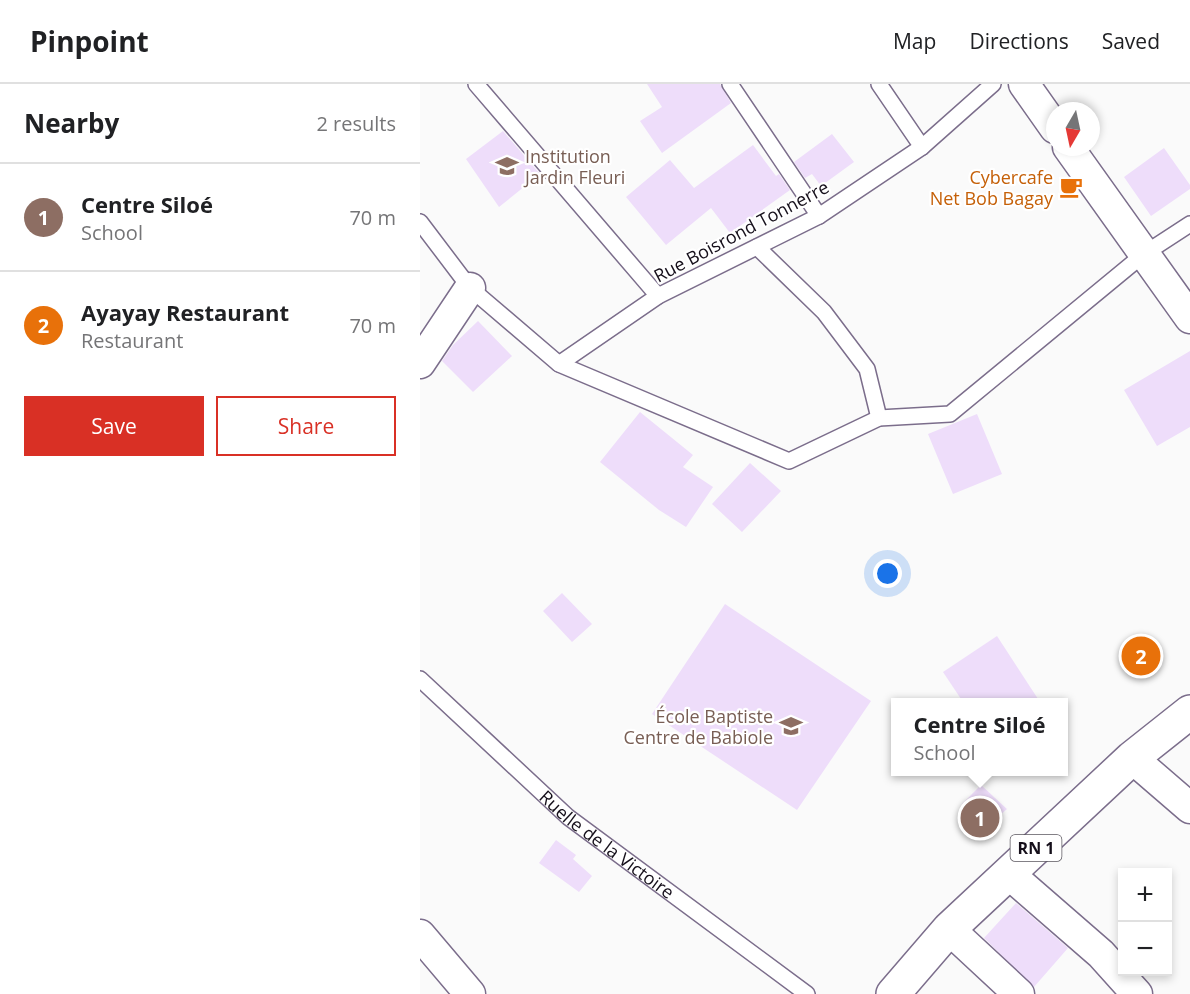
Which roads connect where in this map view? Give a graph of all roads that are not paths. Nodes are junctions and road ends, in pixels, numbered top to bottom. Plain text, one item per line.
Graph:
1 (476, 84) edge
2 (730, 84) edge
3 (879, 84) edge
4 (993, 84) edge
5 (1024, 84) edge
6 (1046, 115) edge
7 (922, 147) junction
8 (1074, 156) edge
9 (819, 216) junction
10 (420, 222) edge
11 (1190, 224) edge
12 (758, 247) junction
13 (1144, 254) junction
14 (470, 288) junction
15 (658, 296) junction
16 (1190, 318) edge
17 (420, 363) edge
18 (559, 364) junction
19 (879, 418) junction
20 (420, 679) edge
21 (1190, 712) edge
22 (1132, 758) junction
23 (1190, 808) edge
24 (1009, 874) junction
25 (949, 929) junction
26 (420, 935) edge
27 (470, 994) edge
28 (807, 994) edge
29 (893, 994) edge
30 (1020, 994) edge
31 (1137, 994) edge

1 - 15 lane
2 - 9 lane
3 - 7 lane
4 - 7 lane, Rue Boisrond Tonnerre
5 - 6 street
7 - 9 lane, Rue Boisrond Tonnerre
8 - 13 street
9 - 12 lane, Rue Boisrond Tonnerre
10 - 14 lane
11 - 13 lane
12 - 15 lane, Rue Boisrond Tonnerre
12 - 19 lane
13 - 16 street
13 - 19 lane
14 - 17 street
14 - 18 lane
15 - 18 lane, Rue Boisrond Tonnerre
18 - 19 lane
20 - 28 lane, Ruelle de la Victoire
21 - 22 main road, RN 1
22 - 23 street
22 - 24 main road, RN 1
24 - 25 main road, RN 1
24 - 31 street
25 - 29 main road, RN 1
25 - 30 street
26 - 27 street

